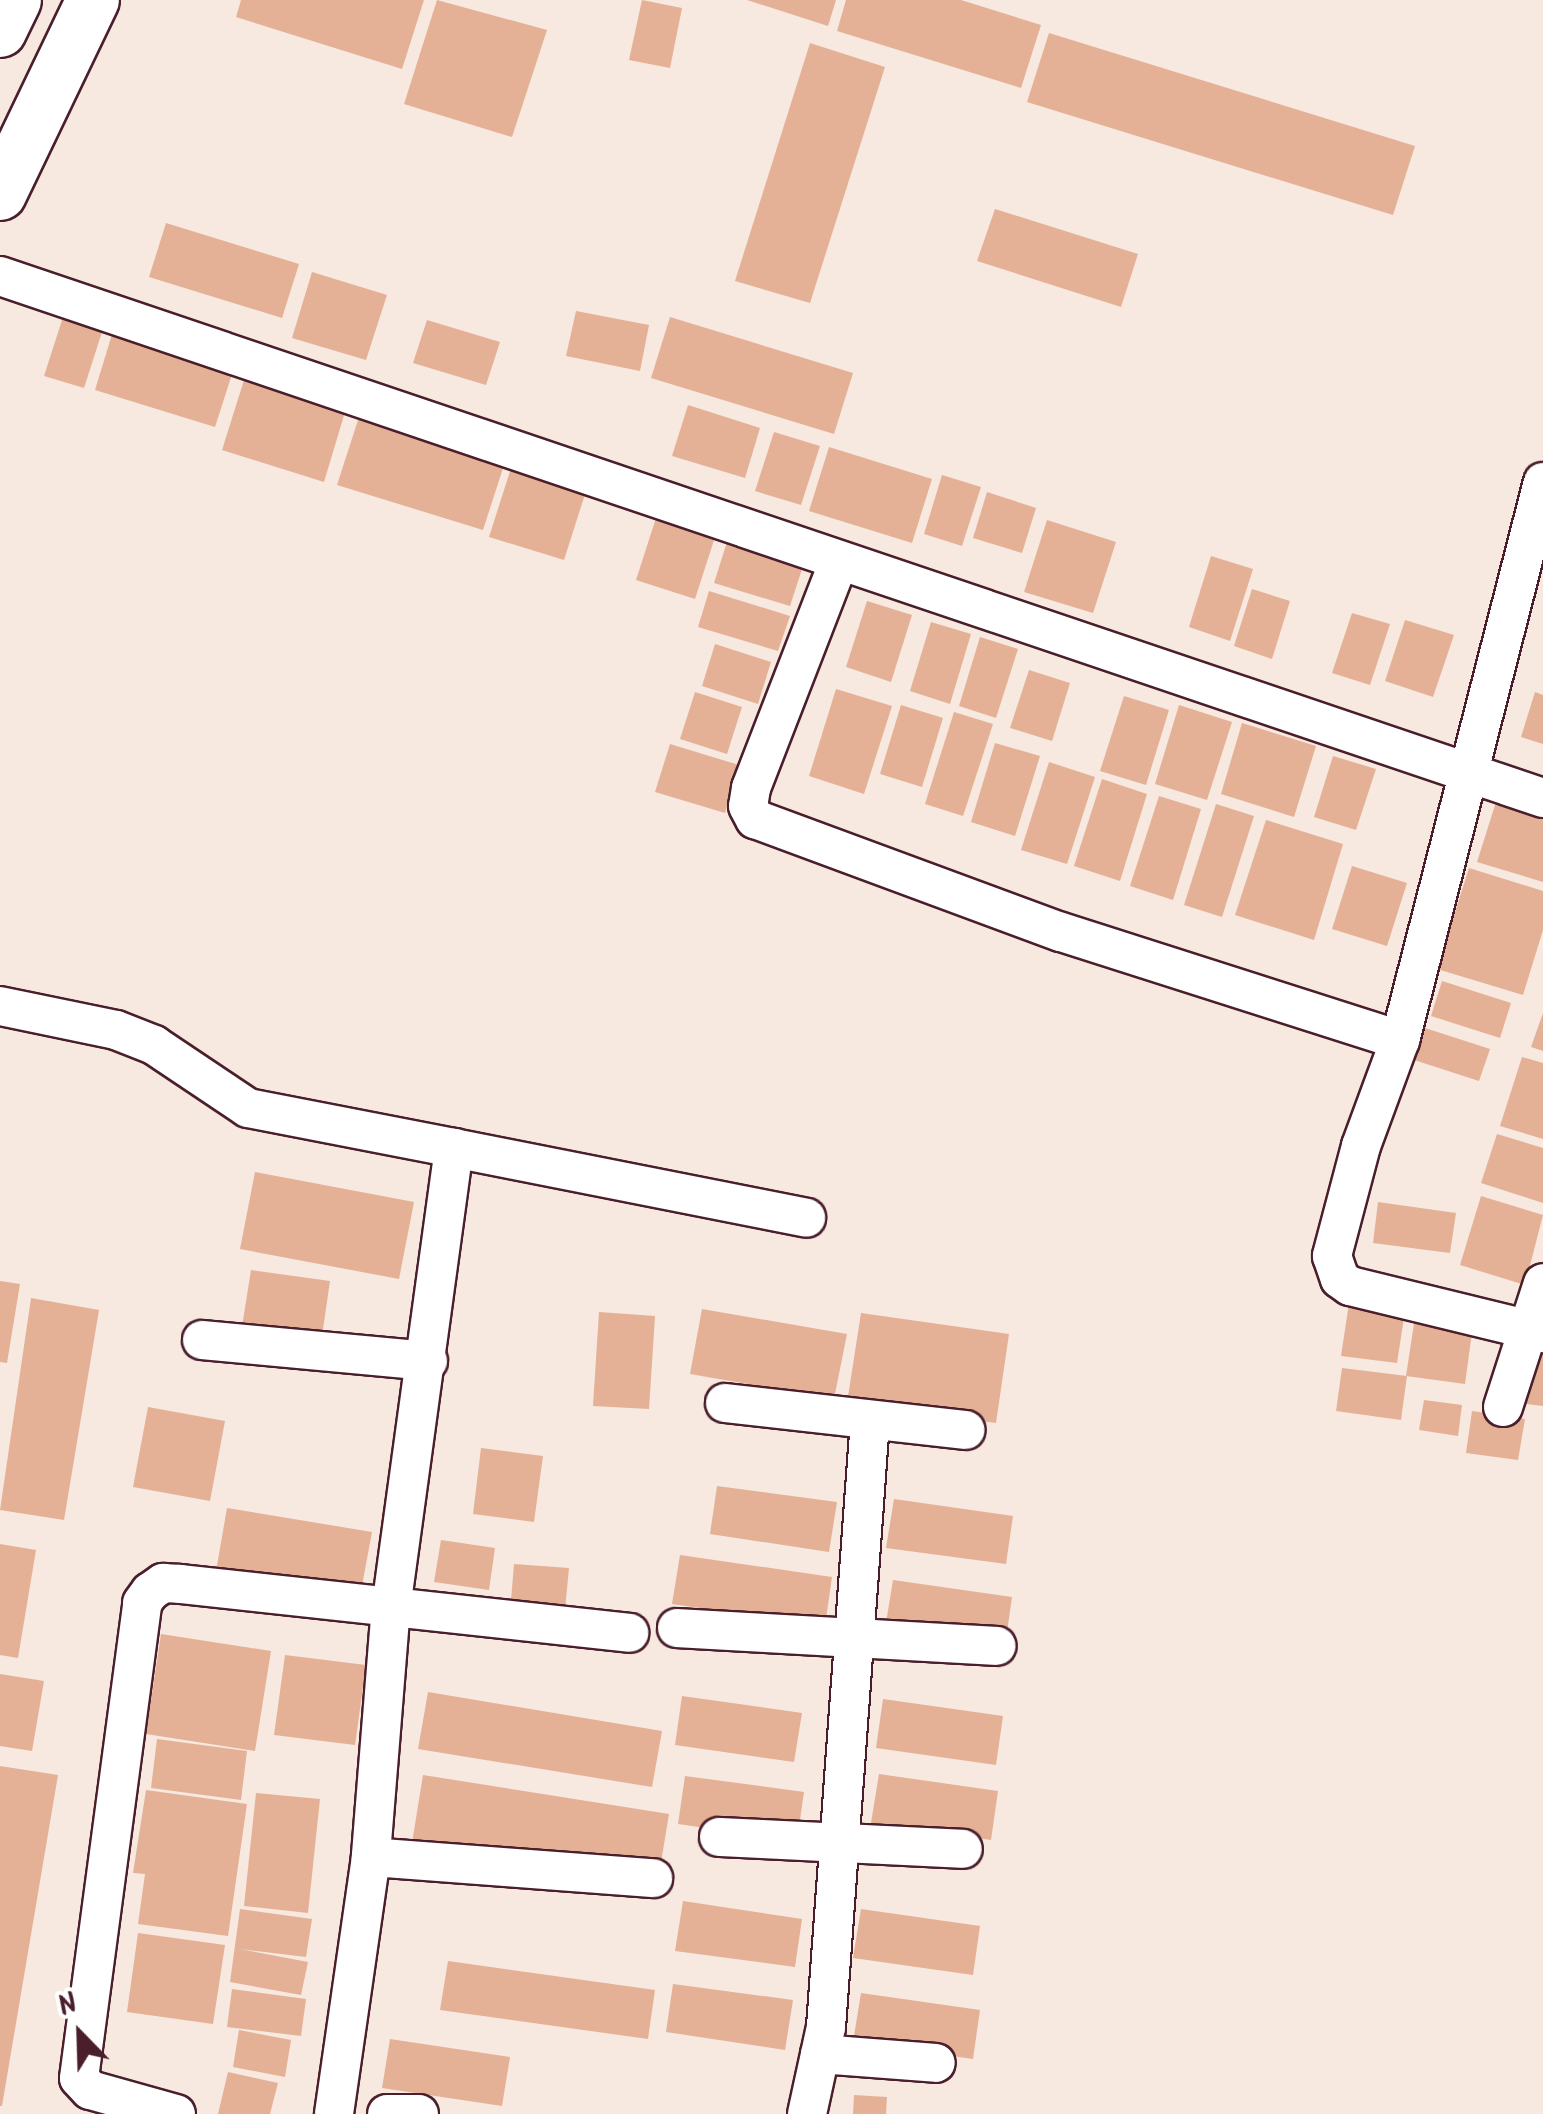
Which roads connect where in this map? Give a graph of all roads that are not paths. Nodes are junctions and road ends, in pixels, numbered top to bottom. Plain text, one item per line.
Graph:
1 (15, 0) edge
2 (94, 0) edge
3 (0, 31) edge
4 (0, 194) edge
5 (0, 276) edge
6 (1543, 482) edge
7 (838, 561) junction
8 (1467, 771) junction
9 (1543, 798) edge
10 (0, 1006) edge
11 (1400, 1040) junction
12 (454, 1148) junction
13 (806, 1218) dead end
14 (1543, 1283) edge
15 (1536, 1331) edge
16 (202, 1340) dead end
17 (428, 1361) junction
18 (725, 1404) dead end
19 (1503, 1407) dead end
20 (870, 1420) junction
21 (965, 1430) dead end
22 (391, 1606) junction
23 (677, 1628) dead end
24 (629, 1633) dead end
25 (854, 1640) junction
26 (996, 1646) dead end
27 (719, 1836) dead end
28 (840, 1843) junction
29 (963, 1849) dead end
30 (372, 1857) junction
31 (653, 1878) dead end
32 (820, 2054) junction
33 (936, 2063) dead end
34 (176, 2114) edge
35 (334, 2114) edge
36 (387, 2114) edge
37 (418, 2114) edge
38 (807, 2114) edge

1 - 3 street
2 - 4 street
5 - 7 street
6 - 8 street
7 - 8 street
7 - 11 street
8 - 9 street
8 - 11 street
10 - 12 street
11 - 15 street
12 - 13 street
12 - 17 street
14 - 15 street
15 - 19 street
16 - 17 street
17 - 22 street
18 - 20 street
20 - 21 street
20 - 25 street
22 - 24 street
22 - 30 street
22 - 34 street
23 - 25 street
25 - 26 street
25 - 28 street
27 - 28 street
28 - 29 street
28 - 32 street
30 - 31 street
30 - 35 street
32 - 33 street
32 - 38 street
36 - 37 street

